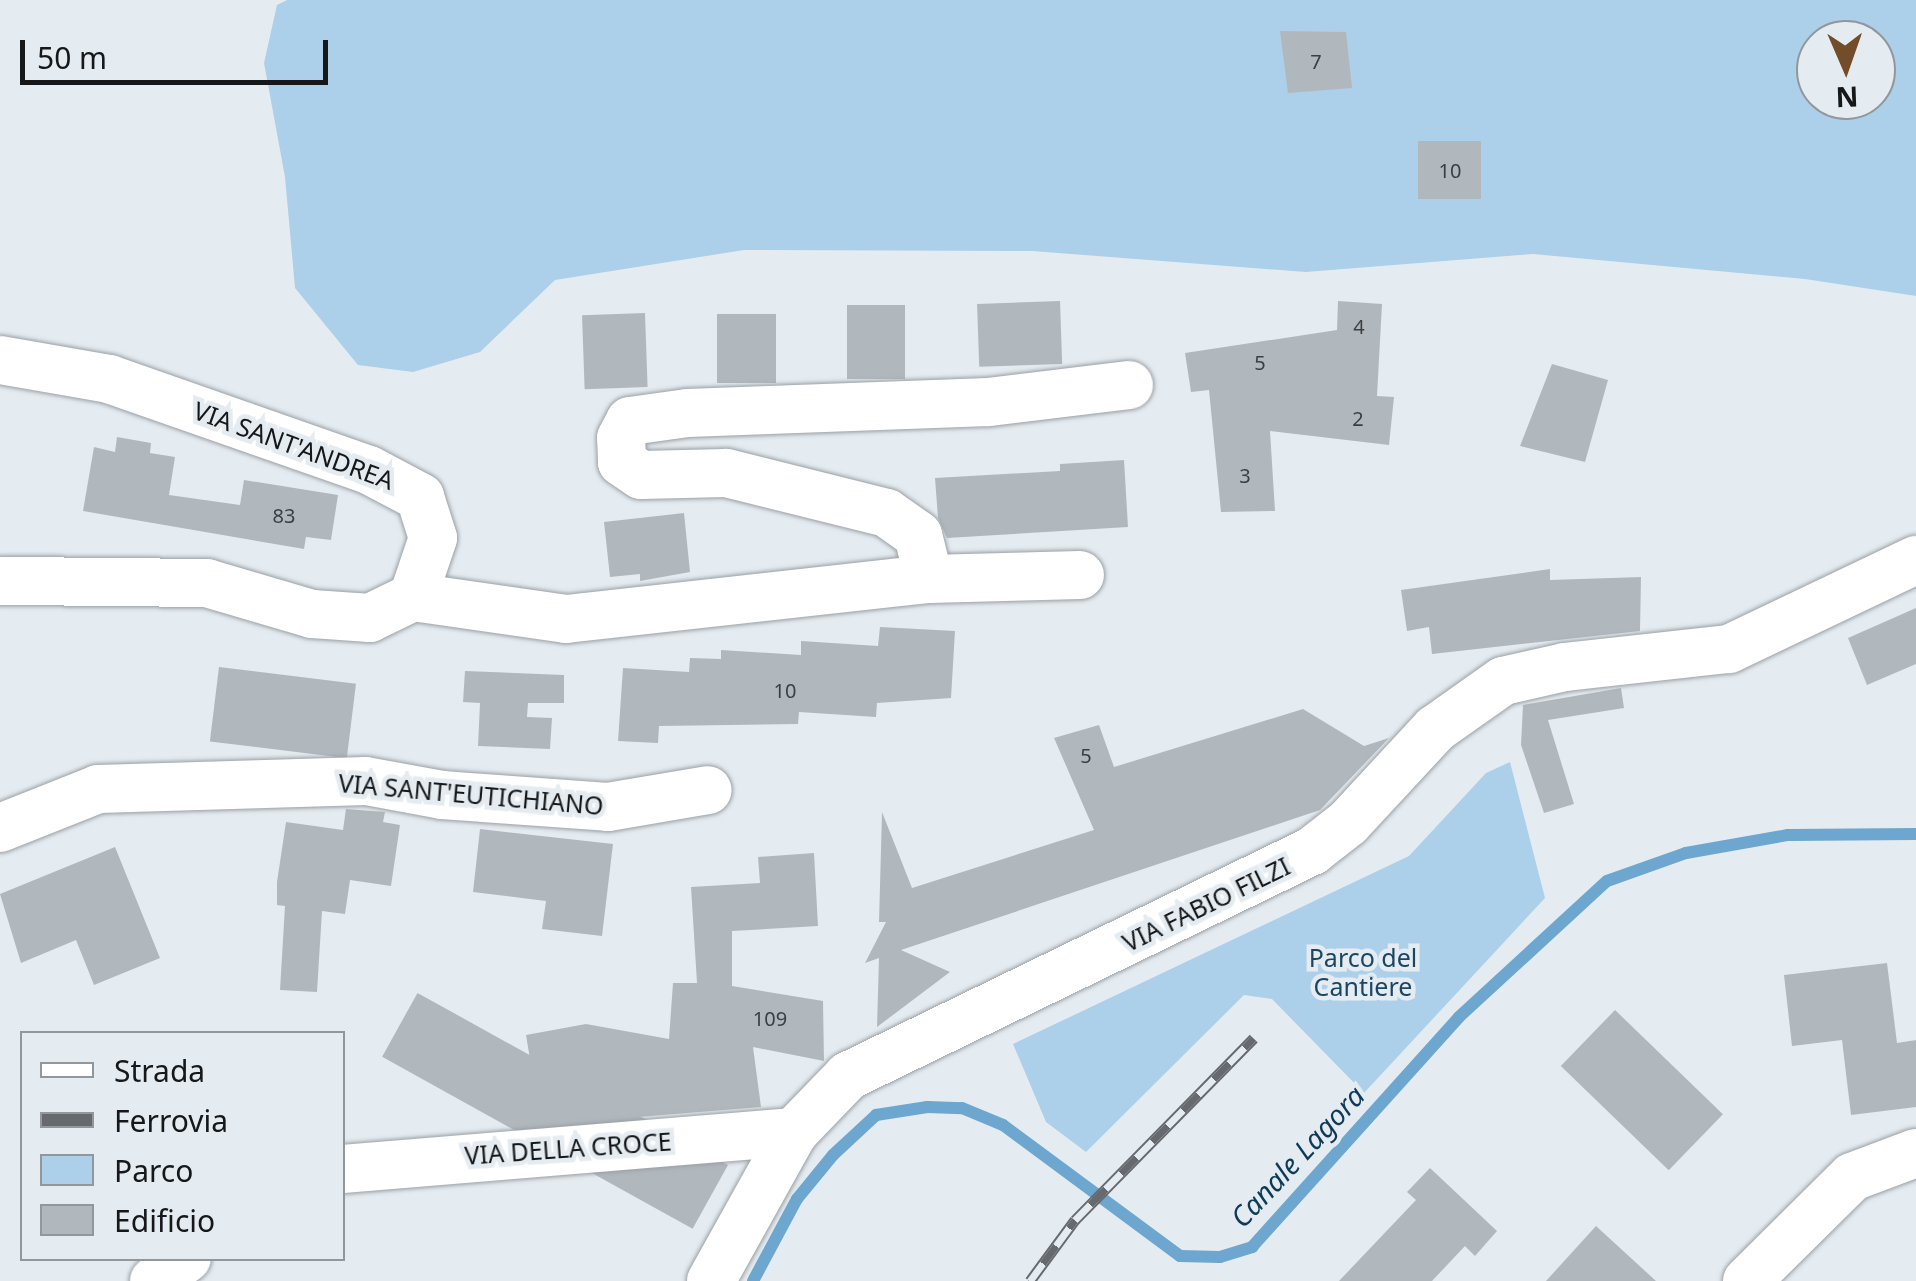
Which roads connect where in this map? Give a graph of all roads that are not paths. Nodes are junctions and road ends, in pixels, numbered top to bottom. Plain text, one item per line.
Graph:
1 (0, 360) edge
2 (1130, 386) dead end
3 (1916, 560) edge
4 (1080, 574) dead end
5 (929, 579) junction
6 (0, 581) edge
7 (414, 597) junction
8 (708, 790) dead end
9 (0, 828) edge
10 (794, 1132) junction
11 (1916, 1154) edge
12 (345, 1169) edge
13 (183, 1261) edge
14 (154, 1281) edge
15 (712, 1281) edge
16 (1747, 1281) edge

1 - 7 street, VIA SANT'ANDREA
2 - 5 street
3 - 10 street, VIA FABIO FILZI
4 - 5 street
5 - 7 street
6 - 7 street
8 - 9 street, VIA SANT'EUTICHIANO
10 - 12 street, VIA DELLA CROCE
10 - 15 street, VIA FABIO FILZI
11 - 16 street
13 - 14 street

